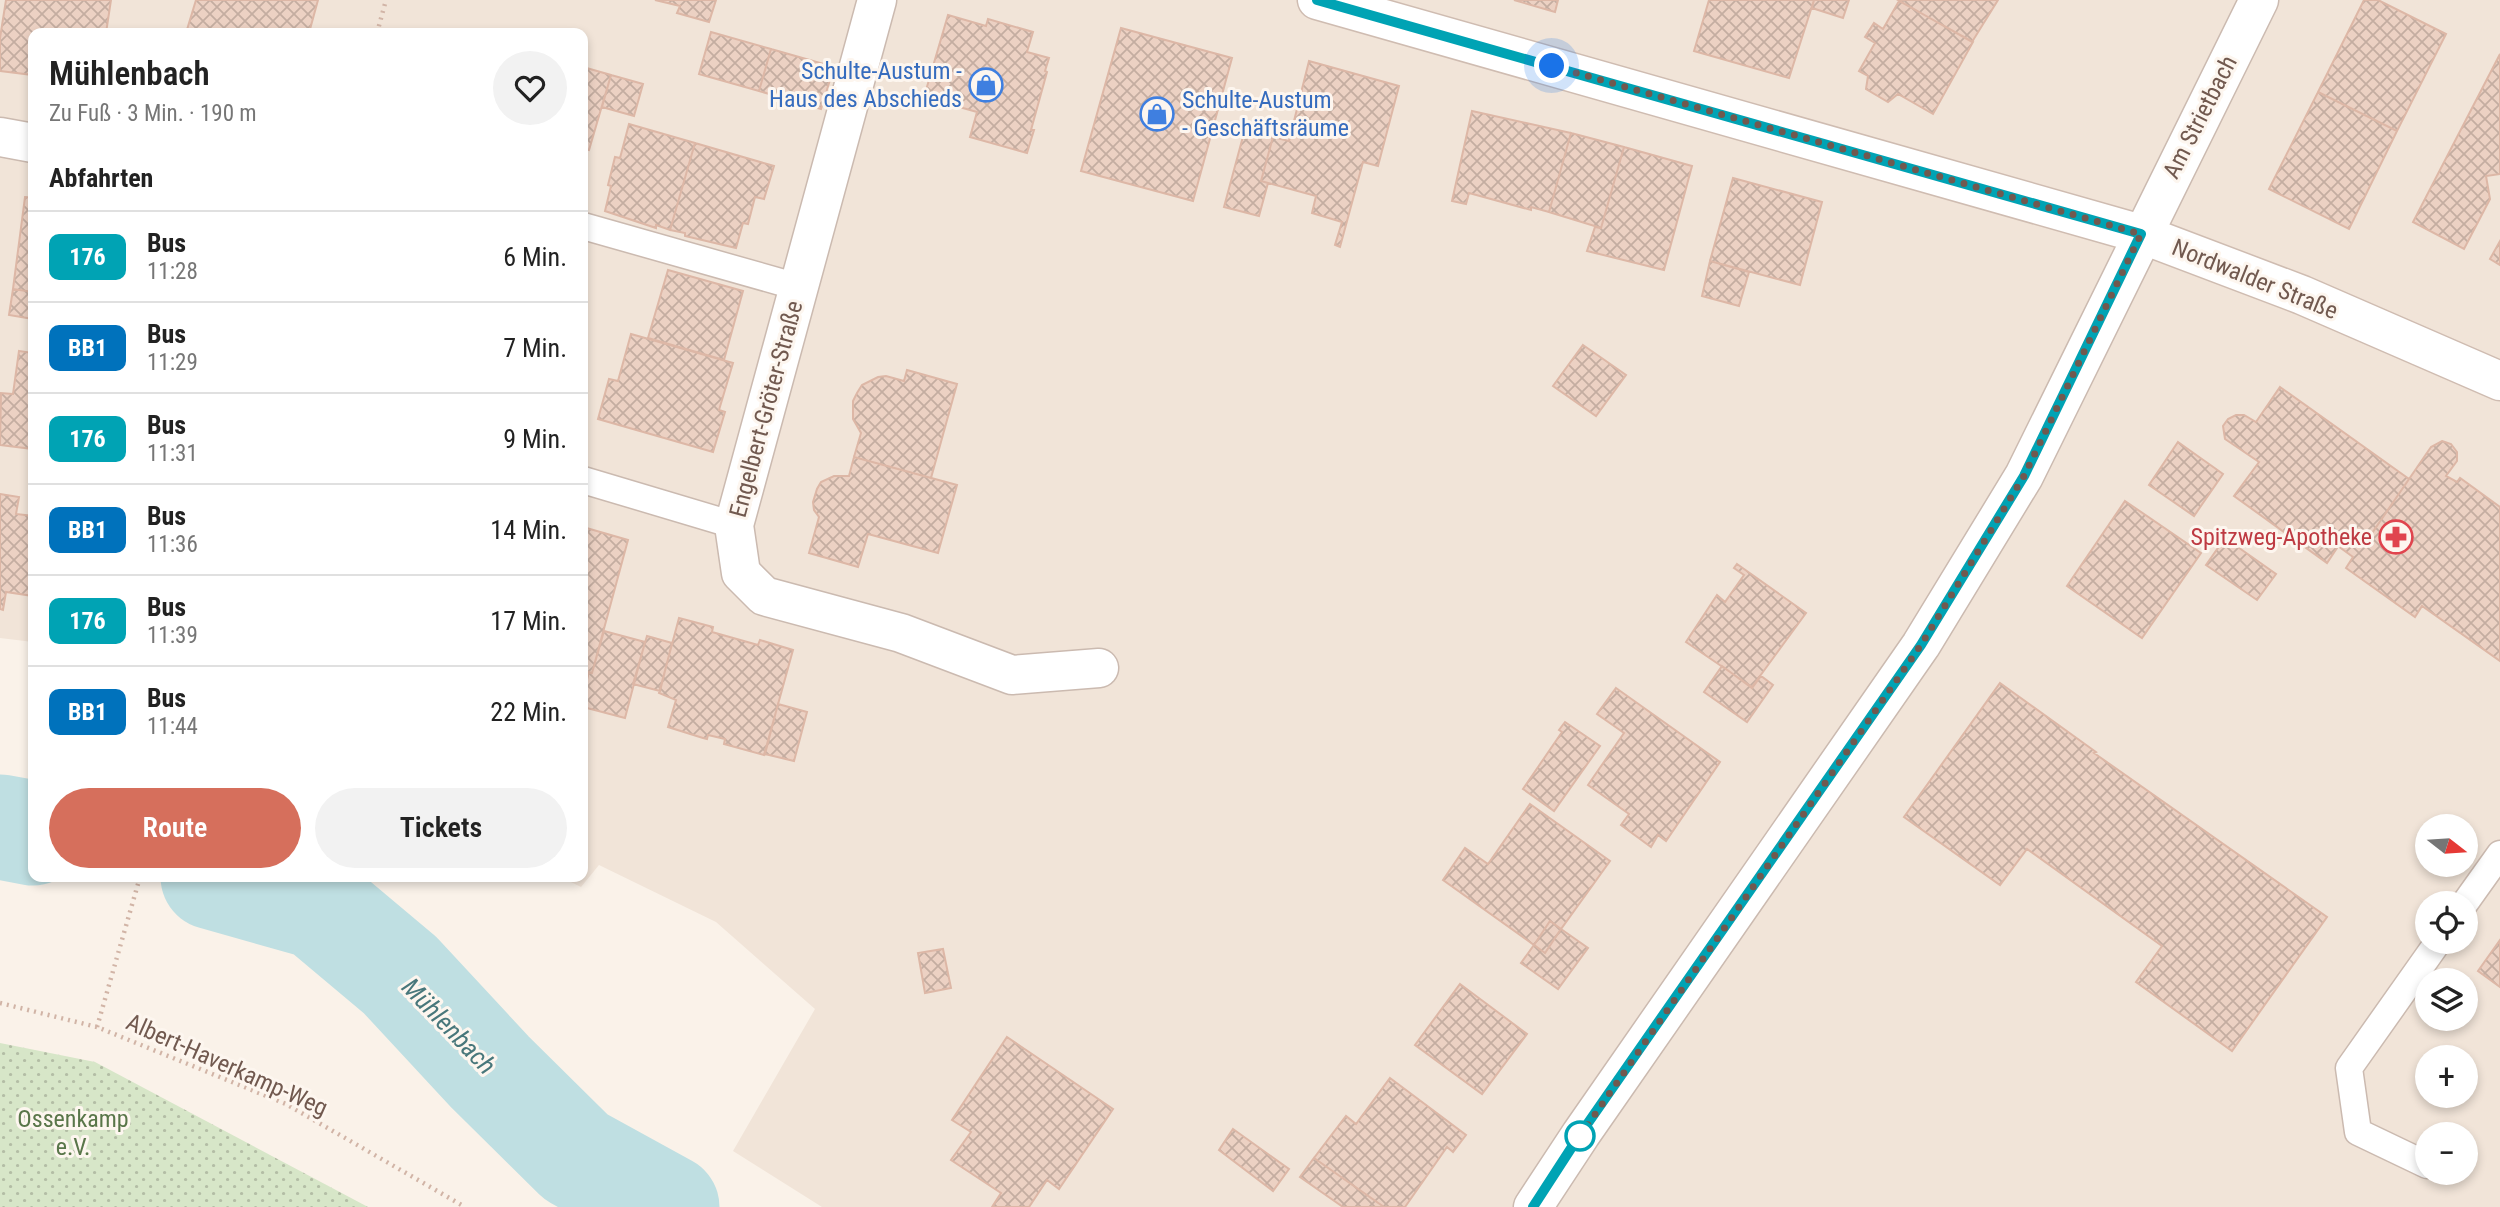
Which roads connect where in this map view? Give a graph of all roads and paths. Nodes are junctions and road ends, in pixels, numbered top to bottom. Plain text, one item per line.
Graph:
1 (386, 0) edge
2 (877, 0) edge
3 (1317, 0) edge
4 (2259, 0) edge
5 (378, 28) edge
6 (0, 137) edge
7 (28, 141) edge
8 (588, 227) edge
9 (2141, 234) junction
10 (799, 287) junction
11 (2500, 381) edge
12 (588, 481) edge
13 (734, 524) junction
14 (1099, 668) dead end
15 (2500, 854) edge
16 (139, 882) edge
17 (2474, 891) edge
18 (2430, 954) edge
19 (0, 1003) edge
20 (97, 1027) junction
21 (2415, 1159) edge
22 (465, 1207) edge
23 (1534, 1207) edge

1 - 5 path
2 - 10 street, Engelbert-Gröter-Straße
3 - 9 street, Nordwalder Straße
4 - 9 street, Am Strietbach
6 - 7 street
8 - 10 lane
9 - 11 street, Nordwalder Straße
9 - 23 street, Am Strietbach
10 - 13 street, Engelbert-Gröter-Straße
12 - 13 lane
13 - 14 street, Engelbert-Gröter-Straße
15 - 17 lane
16 - 20 path
18 - 21 lane
19 - 20 path, Albert-Haverkamp-Weg
20 - 22 path, Albert-Haverkamp-Weg

